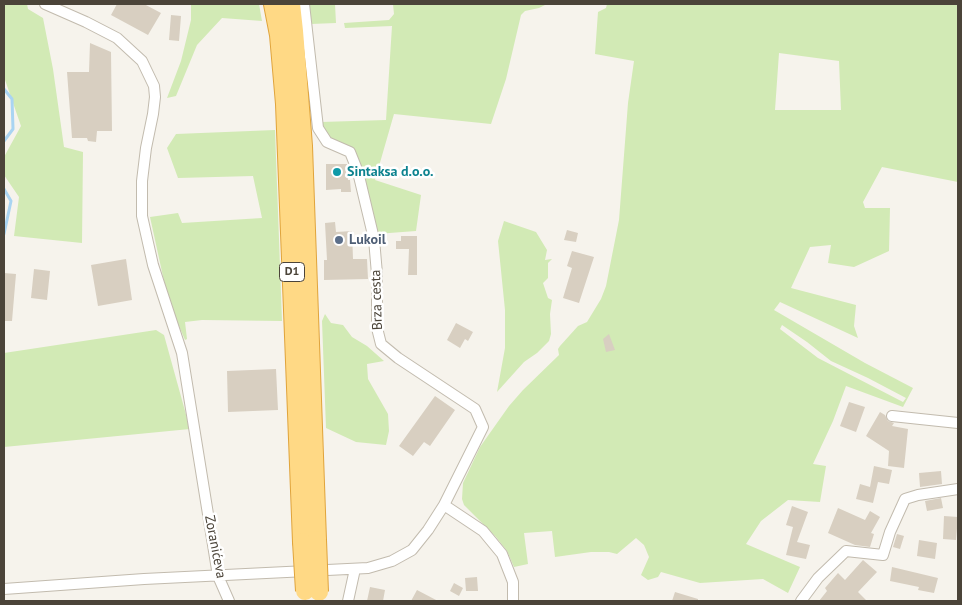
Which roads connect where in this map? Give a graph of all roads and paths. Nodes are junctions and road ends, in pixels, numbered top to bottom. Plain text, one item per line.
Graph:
1 (45, 4) edge
2 (273, 4) edge
3 (291, 4) edge
4 (304, 4) edge
5 (303, 146) junction
6 (318, 202) dead end
7 (321, 305) dead end
8 (311, 344) junction
9 (892, 416) dead end
10 (958, 422) edge
11 (958, 488) edge
12 (444, 505) junction
13 (310, 541) junction
14 (355, 569) junction
15 (218, 576) junction
16 (4, 589) edge
17 (312, 596) edge
18 (229, 601) edge
19 (348, 601) edge
20 (513, 601) edge
21 (800, 601) edge

1 - 15 street, Zoranićeva
2 - 13 highway, D1
3 - 5 highway, D1
4 - 12 street, Brza cesta
5 - 6 highway
5 - 8 highway, D1
7 - 8 highway
8 - 13 highway, D1
9 - 10 street
11 - 21 street
12 - 14 street
12 - 20 street
13 - 17 highway, D1, bridge
14 - 15 street
14 - 19 street
15 - 16 street
15 - 18 street, Zoranićeva

